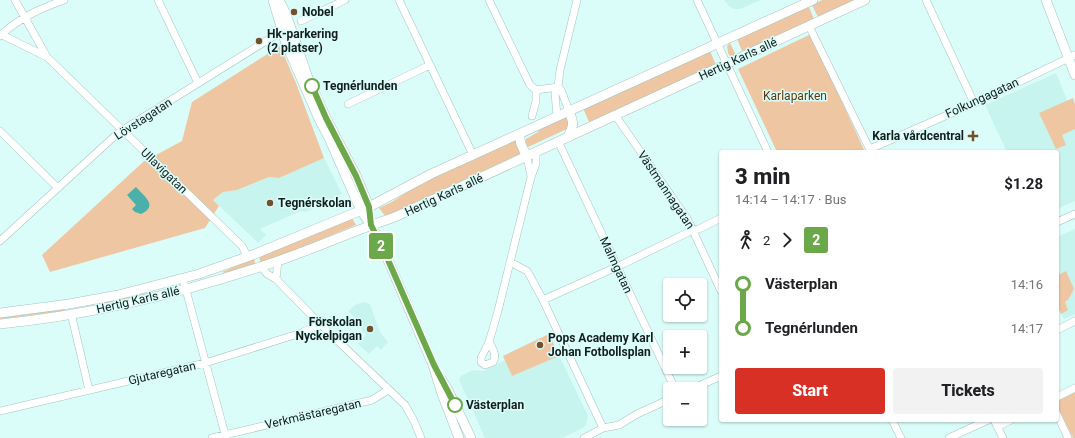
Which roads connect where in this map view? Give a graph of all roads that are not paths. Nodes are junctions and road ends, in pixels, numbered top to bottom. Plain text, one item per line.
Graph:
1 (15, 0) edge
2 (64, 0) edge
3 (158, 0) edge
4 (273, 0) edge
5 (279, 0) edge
6 (345, 0) edge
7 (399, 0) edge
8 (489, 0) edge
9 (578, 0) edge
10 (698, 0) edge
11 (813, 0) edge
12 (865, 0) edge
13 (926, 0) edge
14 (1046, 0) edge
15 (25, 17) junction
16 (300, 21) dead end
17 (809, 26) junction
18 (282, 31) junction
19 (0, 35) edge
20 (718, 44) junction
21 (1072, 56) edge
22 (47, 57) junction
23 (727, 64) junction
24 (430, 65) junction
25 (1075, 75) edge
26 (198, 83) junction
27 (558, 87) junction
28 (536, 90) junction
29 (974, 102) junction
30 (348, 104) dead end
31 (569, 110) junction
32 (615, 115) junction
33 (532, 116) dead end
34 (557, 116) junction
35 (122, 131) junction
36 (0, 132) edge
37 (519, 134) junction
38 (568, 137) junction
39 (558, 141) junction
40 (767, 150) edge
41 (871, 150) edge
42 (536, 152) junction
43 (473, 155) junction
44 (527, 156) junction
45 (531, 177) junction
46 (58, 188) junction
47 (365, 209) junction
48 (1075, 214) edge
49 (719, 219) edge
50 (1059, 221) edge
51 (371, 225) junction
52 (693, 230) junction
53 (1, 238) edge
54 (247, 256) junction
55 (278, 261) junction
56 (510, 262) junction
57 (261, 266) junction
58 (617, 267) junction
59 (183, 279) junction
60 (276, 279) junction
61 (719, 287) edge
62 (185, 289) junction
63 (543, 300) junction
64 (70, 309) junction
65 (0, 313) edge
66 (1075, 320) edge
67 (0, 324) edge
68 (320, 324) junction
69 (1059, 329) edge
70 (489, 342) dead end
71 (205, 363) junction
72 (434, 365) junction
73 (719, 377) edge
74 (672, 382) edge
75 (707, 382) edge
76 (1075, 388) edge
77 (88, 390) junction
78 (388, 390) junction
79 (1059, 396) edge
80 (663, 402) edge
81 (0, 411) edge
82 (1059, 418) edge
83 (893, 422) edge
84 (984, 422) edge
85 (996, 423) edge
86 (603, 428) junction
87 (225, 436) edge
88 (212, 438) edge
89 (421, 438) edge
90 (459, 438) edge
91 (471, 438) edge
92 (584, 438) edge
93 (901, 438) edge
94 (949, 438) edge
95 (1003, 438) edge
96 (1068, 438) edge

1 - 15 street
2 - 15 street
3 - 26 street
4 - 18 main road
5 - 47 main road
6 - 16 street
7 - 24 street
8 - 28 street
9 - 27 street
10 - 20 street
11 - 20 main road, Hertig Karls allé
12 - 17 main road, Hertig Karls allé
13 - 29 street
14 - 21 main road
15 - 19 street
15 - 22 street
17 - 23 main road, Hertig Karls allé
17 - 41 street
18 - 26 street, Lövstagatan
18 - 47 main road
19 - 22 street, Ullavigatan
20 - 23 street
20 - 31 main road, Hertig Karls allé
21 - 25 main road
21 - 29 street, Folkungagatan
22 - 35 street, Ullavigatan
23 - 32 main road, Hertig Karls allé
23 - 40 street
24 - 30 street
24 - 43 street
26 - 35 street, Lövstagatan
27 - 28 street
27 - 31 street
27 - 34 street
28 - 33 street
29 - 41 street, Folkungagatan
31 - 34 main road, Hertig Karls allé
31 - 38 main road
32 - 38 main road, Hertig Karls allé
32 - 52 street, Västmannagatan
34 - 37 main road, Hertig Karls allé
35 - 46 street, Lövstagatan
35 - 54 street, Ullavigatan
36 - 46 street
37 - 43 main road, Hertig Karls allé
37 - 44 main road
38 - 39 main road, Hertig Karls allé
39 - 42 main road, Hertig Karls allé
39 - 58 street, Malmgatan
42 - 44 main road, Hertig Karls allé
42 - 45 street
43 - 47 main road, Hertig Karls allé
44 - 45 street
44 - 51 main road, Hertig Karls allé
45 - 56 street
46 - 53 street, Lövstagatan
47 - 51 main road
47 - 54 main road, Hertig Karls allé
48 - 50 street
49 - 52 street
51 - 55 main road, Hertig Karls allé
51 - 72 main road
52 - 58 street
52 - 61 street, Västmannagatan
54 - 59 main road, Hertig Karls allé
55 - 57 main road, Hertig Karls allé
55 - 60 street
56 - 63 street
56 - 70 street
57 - 60 street
57 - 62 main road, Hertig Karls allé
58 - 63 street
58 - 74 street, Malmgatan
59 - 62 street
59 - 64 main road, Hertig Karls allé
60 - 68 street
62 - 64 main road, Hertig Karls allé
62 - 71 street
63 - 86 street
64 - 65 main road, Hertig Karls allé
64 - 67 main road, Hertig Karls allé
64 - 77 street
66 - 69 street
68 - 71 street, Gjutaregatan
68 - 78 street
71 - 77 street, Gjutaregatan
71 - 87 street
72 - 90 main road
72 - 91 main road
73 - 75 street
76 - 79 street
77 - 81 street, Gjutaregatan
78 - 87 street, Verkmästaregatan
78 - 89 street
80 - 86 street
82 - 96 street
83 - 93 street
84 - 94 street
85 - 95 street
86 - 92 street
87 - 88 street, Verkmästaregatan

